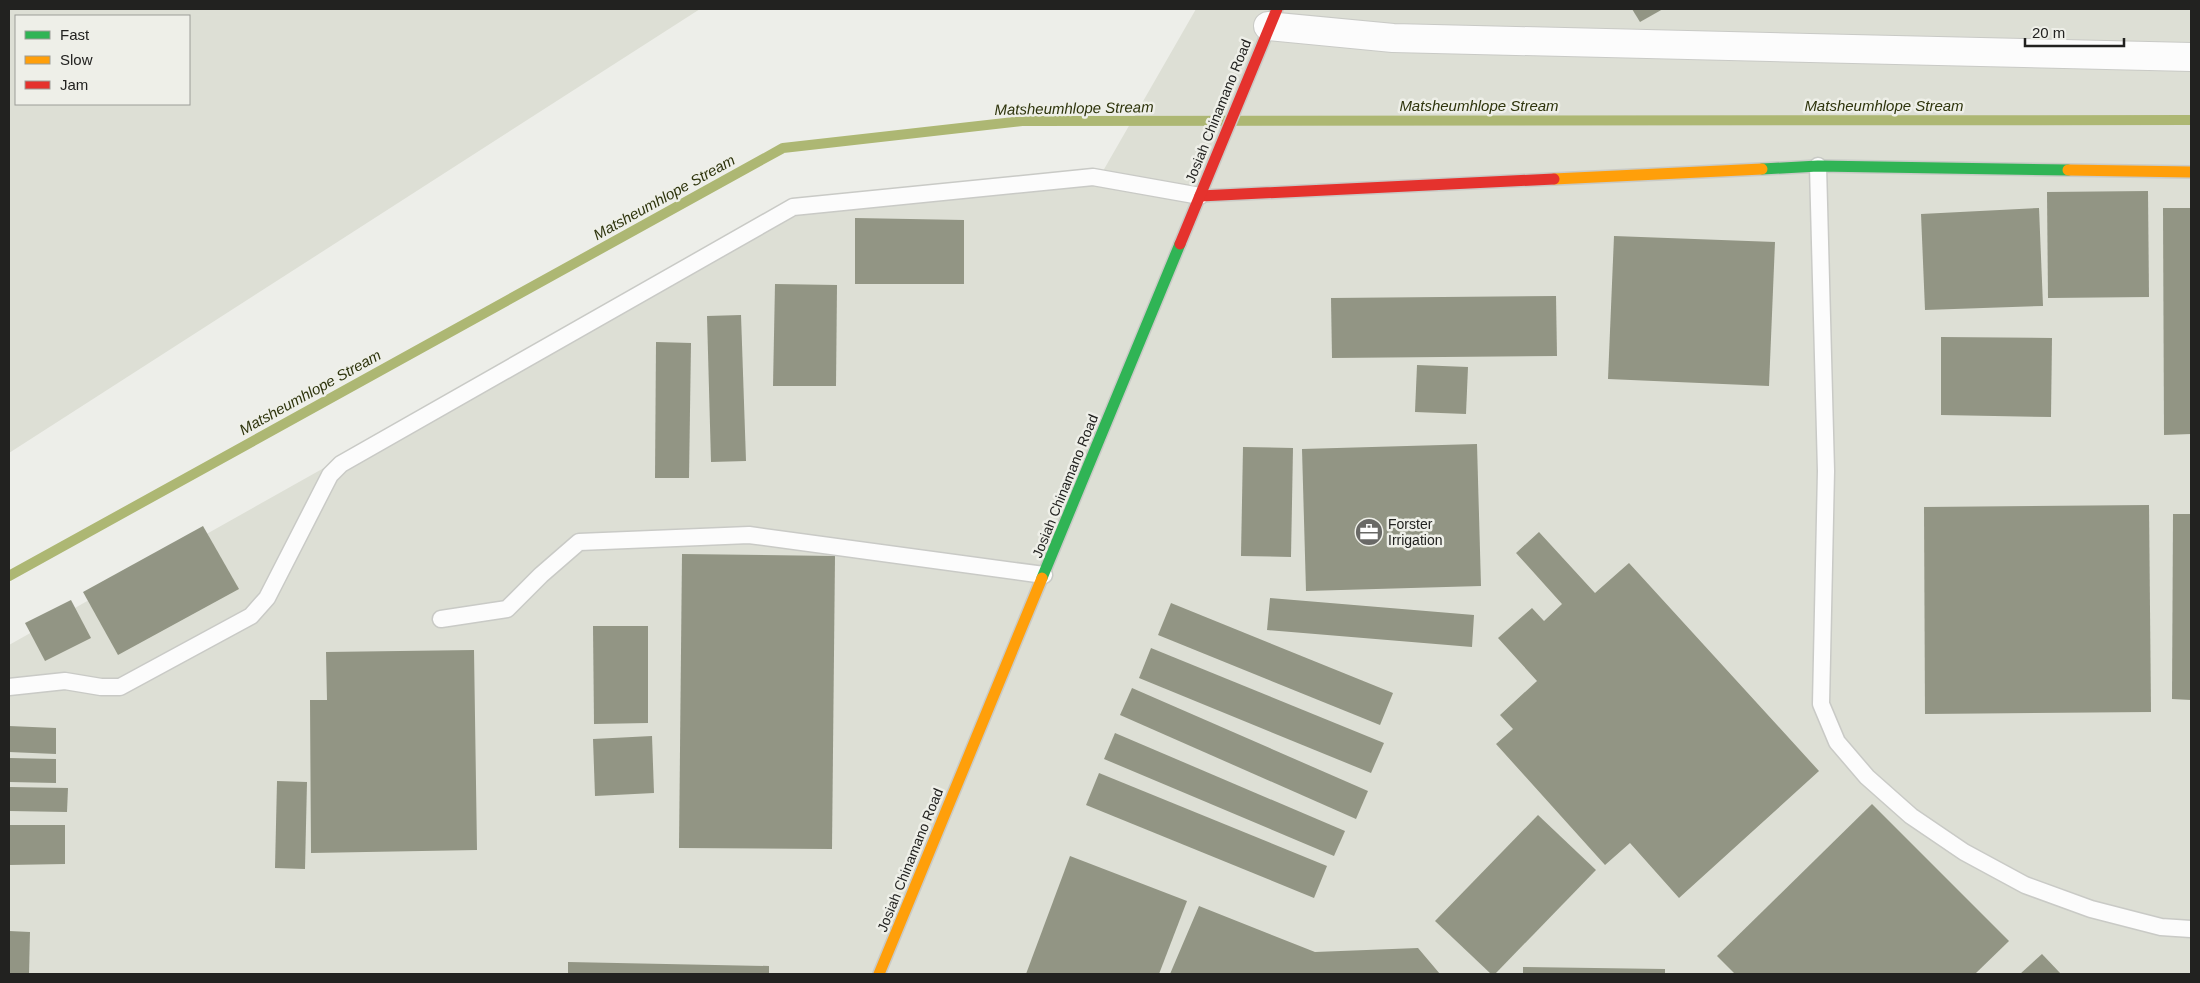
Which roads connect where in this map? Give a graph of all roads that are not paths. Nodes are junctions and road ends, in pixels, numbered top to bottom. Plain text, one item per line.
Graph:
1 (1272, 18) edge
2 (2191, 56) edge
3 (1818, 166) junction
4 (2191, 172) edge
5 (1200, 196) junction
6 (1044, 575) junction
7 (441, 618) dead end
8 (9, 687) edge
9 (2191, 928) edge
10 (879, 974) edge

1 - 2 street
1 - 5 street, Josiah Chinamano Road
3 - 4 street
3 - 5 street
3 - 9 lane
5 - 6 street, Josiah Chinamano Road
5 - 8 lane
6 - 7 lane
6 - 10 street, Josiah Chinamano Road

